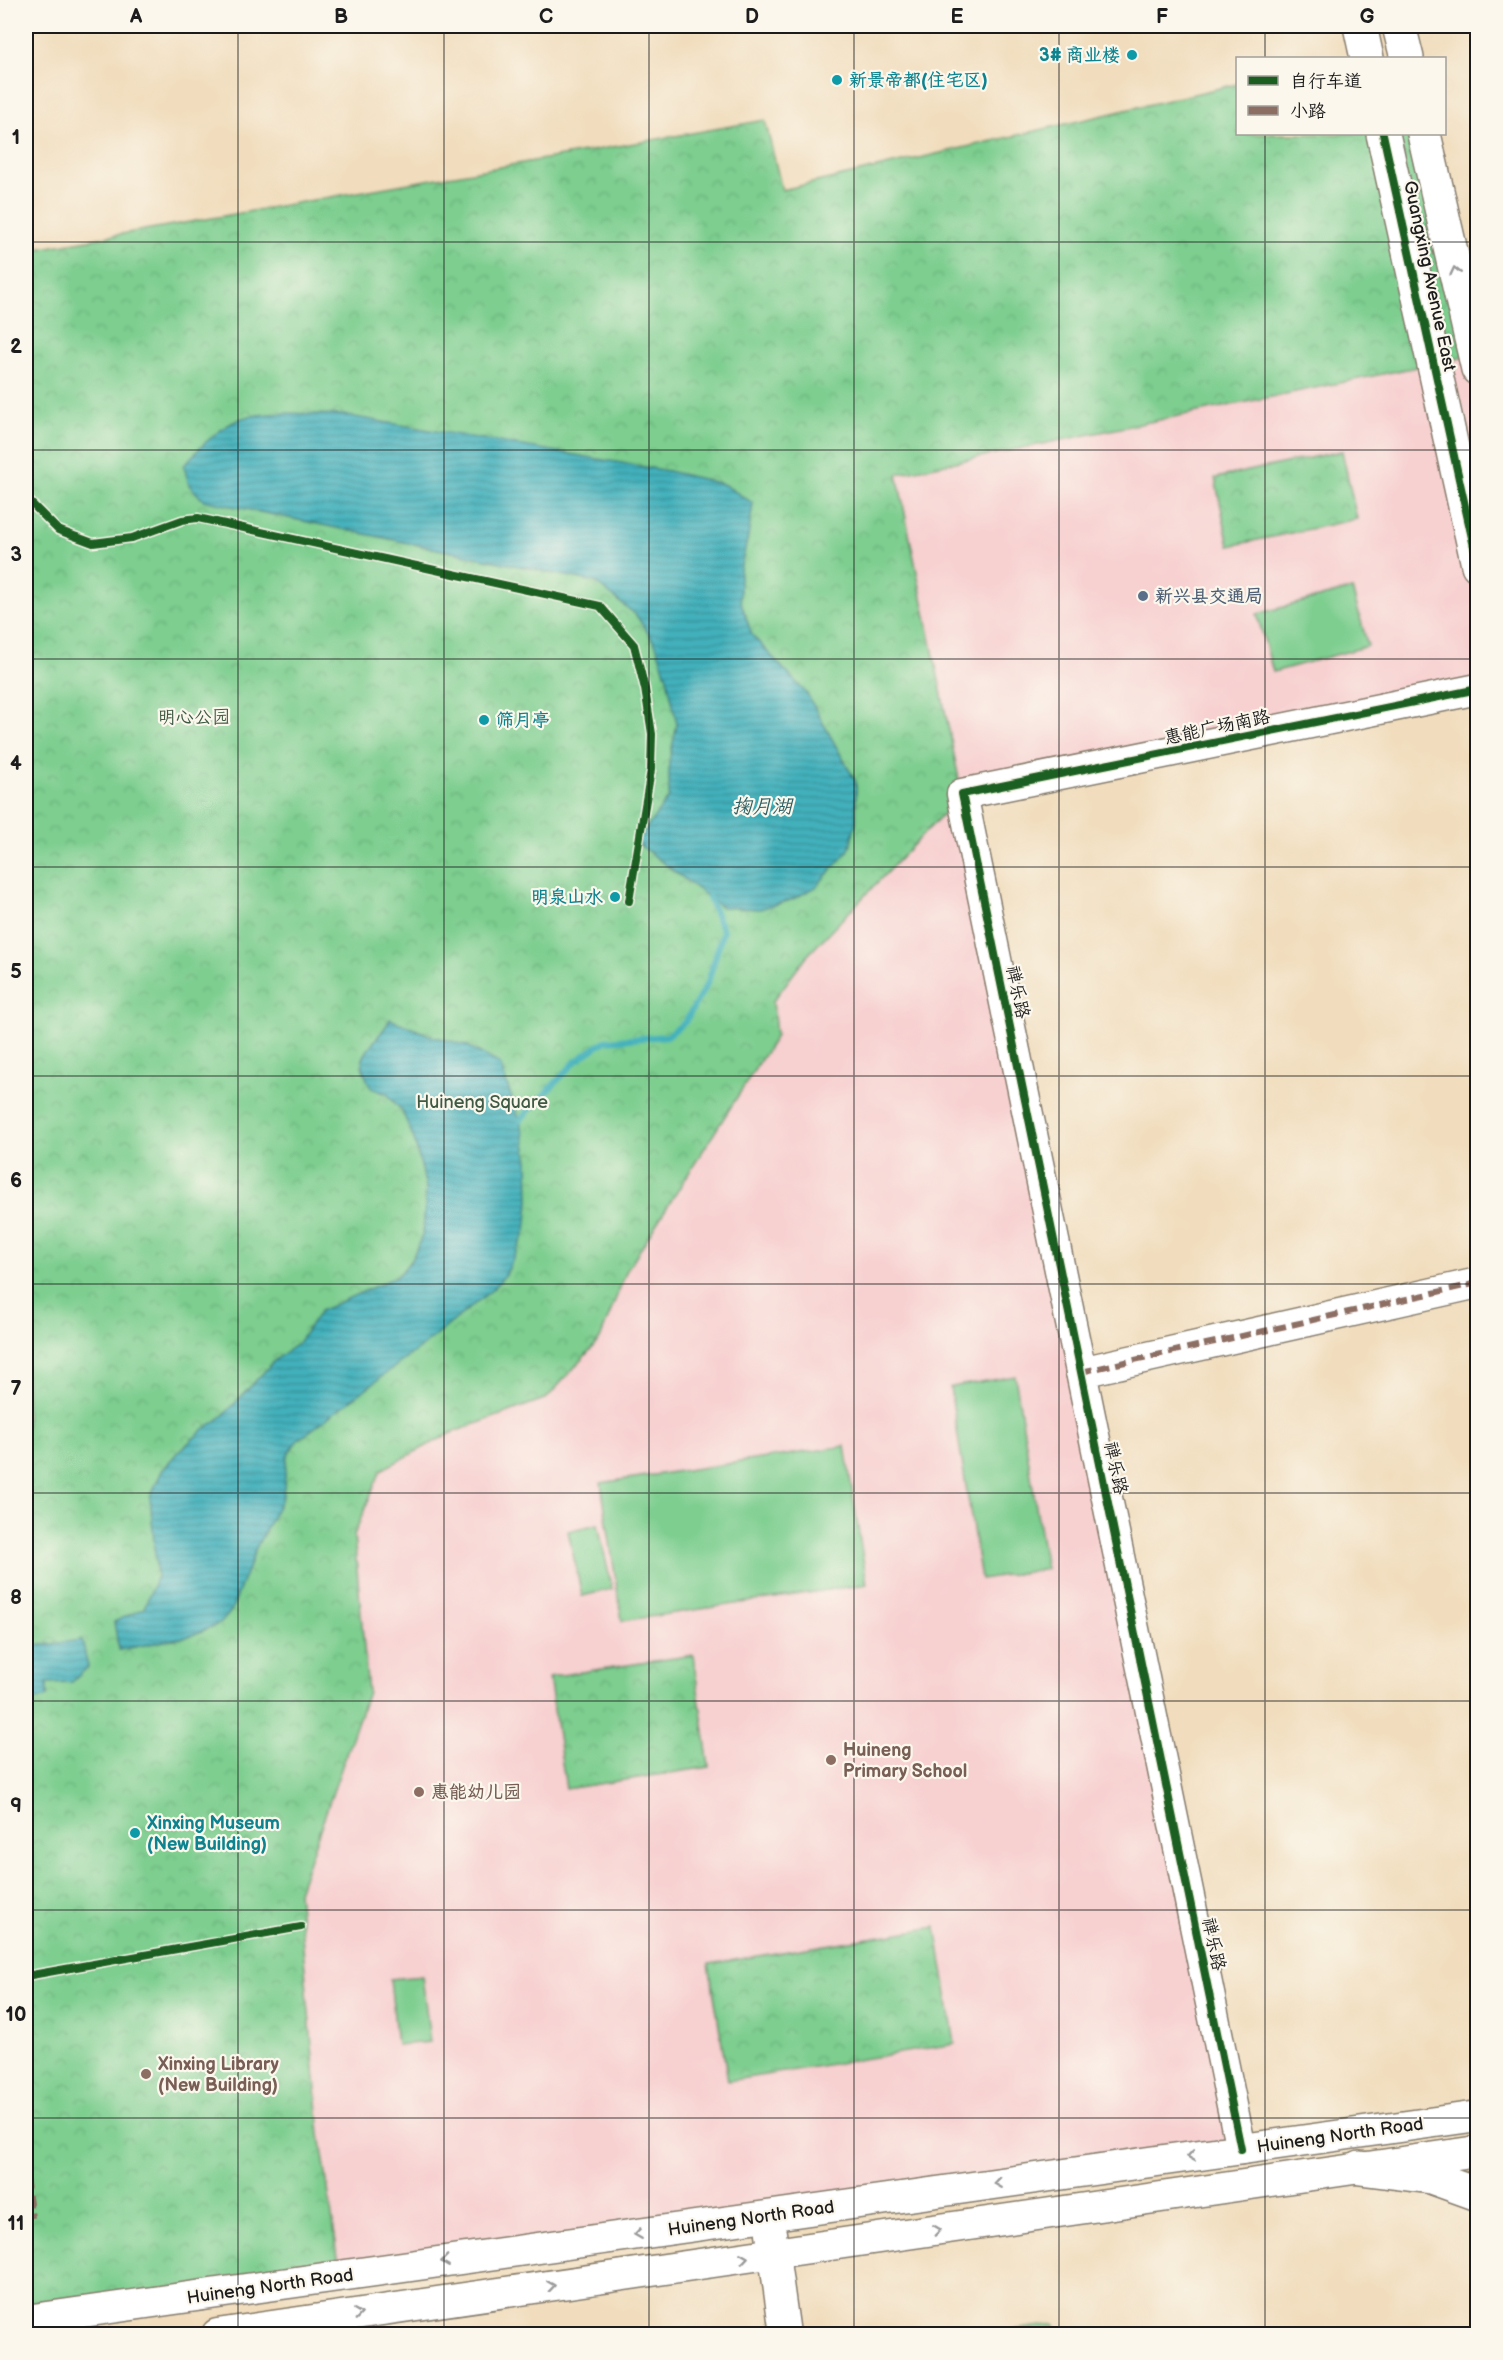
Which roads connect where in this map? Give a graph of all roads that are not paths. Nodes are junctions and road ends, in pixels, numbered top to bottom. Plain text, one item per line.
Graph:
1 (1360, 26) edge
2 (1399, 26) edge
3 (1367, 57) edge
4 (1407, 57) edge
5 (1383, 135) edge
6 (1424, 135) edge
7 (1478, 369) edge
8 (1478, 565) edge
9 (1478, 689) edge
10 (962, 794) joint
11 (1478, 1283) edge
12 (1081, 1371) junction
13 (1478, 2102) edge
14 (1478, 2116) edge
15 (1382, 2129) junction
16 (1241, 2149) junction
17 (1478, 2151) edge
18 (1360, 2168) junction
19 (1478, 2194) edge
20 (768, 2215) junction
21 (774, 2253) junction
22 (26, 2320) edge
23 (217, 2334) edge
24 (784, 2334) edge

1 - 3 highway
2 - 4 highway
5 - 8 highway, Guangxing Avenue East
7 -> 6 highway, Guangxing Avenue East
9 - 10 street, 惠能广场南路
10 - 12 street, 禅乐路
11 - 12 street
12 - 16 street, 禅乐路
13 - 15 street
14 - 15 street, Huineng North Road
15 - 16 street, Huineng North Road
16 -> 20 street, Huineng North Road
17 - 18 street, Huineng North Road
18 - 19 highway
21 -> 18 street, Huineng North Road
20 - 21 street
20 -> 22 street, Huineng North Road
23 -> 21 street, Huineng North Road
21 - 24 street

